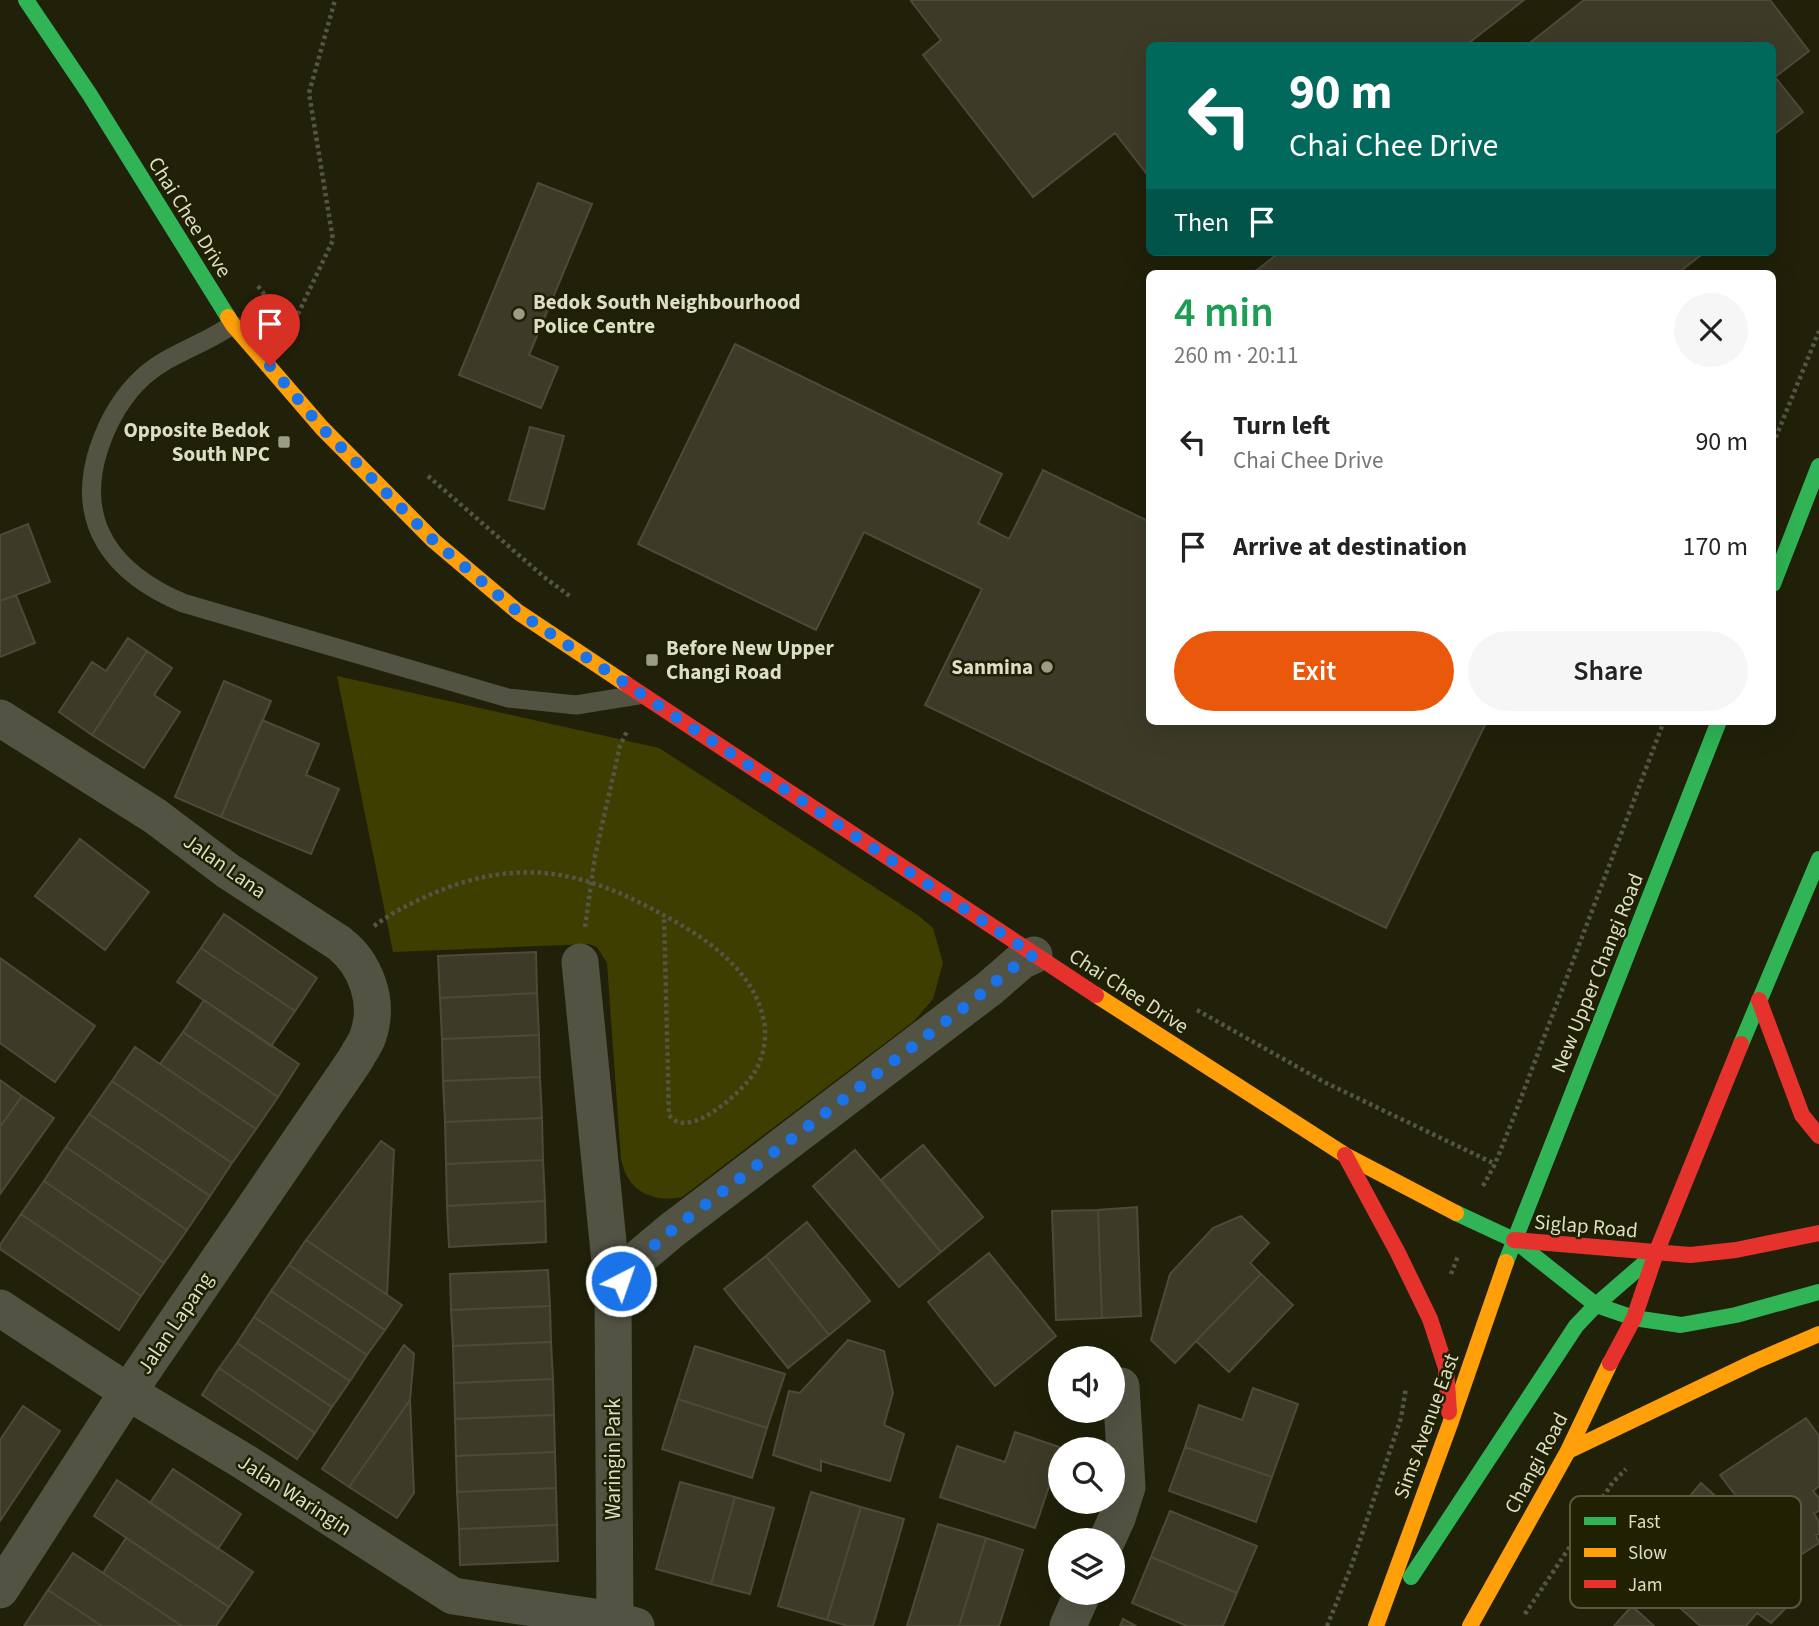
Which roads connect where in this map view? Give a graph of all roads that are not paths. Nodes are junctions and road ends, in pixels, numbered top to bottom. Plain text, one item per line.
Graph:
1 (26, 0) edge
2 (233, 325) junction
3 (1819, 466) edge
4 (1776, 576) edge
5 (641, 694) junction
6 (0, 718) edge
7 (1717, 725) edge
8 (1819, 859) edge
9 (1034, 955) junction
10 (580, 962) dead end
11 (1759, 1000) junction
12 (355, 1060) joint
13 (1819, 1136) edge
14 (1345, 1155) junction
15 (1819, 1233) edge
16 (1514, 1240) junction
17 (1656, 1254) junction
18 (613, 1292) junction
19 (1819, 1292) edge
20 (1596, 1305) junction
21 (0, 1308) edge
22 (1634, 1318) junction
23 (1819, 1334) edge
24 (128, 1392) junction
25 (1123, 1423) edge
26 (1450, 1424) junction
27 (1568, 1451) junction
28 (1112, 1528) edge
29 (0, 1590) edge
30 (1077, 1605) edge
31 (454, 1611) edge
32 (621, 1624) edge
33 (1068, 1626) edge
34 (1377, 1626) edge
35 (1470, 1626) edge

1 - 2 main road, Chai Chee Drive
2 - 5 main road, Chai Chee Drive
2 - 5 lane
3 - 4 main road
5 - 9 main road, Chai Chee Drive
6 - 12 street, Jalan Lana
7 - 16 main road, New Upper Changi Road
8 - 11 main road
9 - 14 main road, Chai Chee Drive
9 - 18 street
10 - 18 street, Waringin Park
11 - 13 main road
11 - 17 main road
12 - 24 street, Jalan Lapang
14 - 16 main road, Chai Chee Drive
14 - 26 main road
15 - 17 main road, Siglap Road
16 - 17 main road, Siglap Road
16 - 20 main road, Siglap Road
16 - 26 main road, Sims Avenue East
17 - 20 main road
17 - 22 main road
18 - 32 street, Waringin Park
19 - 22 main road, Siglap Road
20 - 22 main road, Siglap Road
20 - 34 main road
21 - 24 street, Jalan Waringin
22 - 27 main road, Changi Road
23 - 27 main road
24 - 29 street, Jalan Lapang
24 - 31 street, Jalan Waringin
25 - 28 street
26 - 34 main road, Sims Avenue East
27 - 35 main road, Changi Road
30 - 33 street
31 - 32 street, Jalan Waringin

